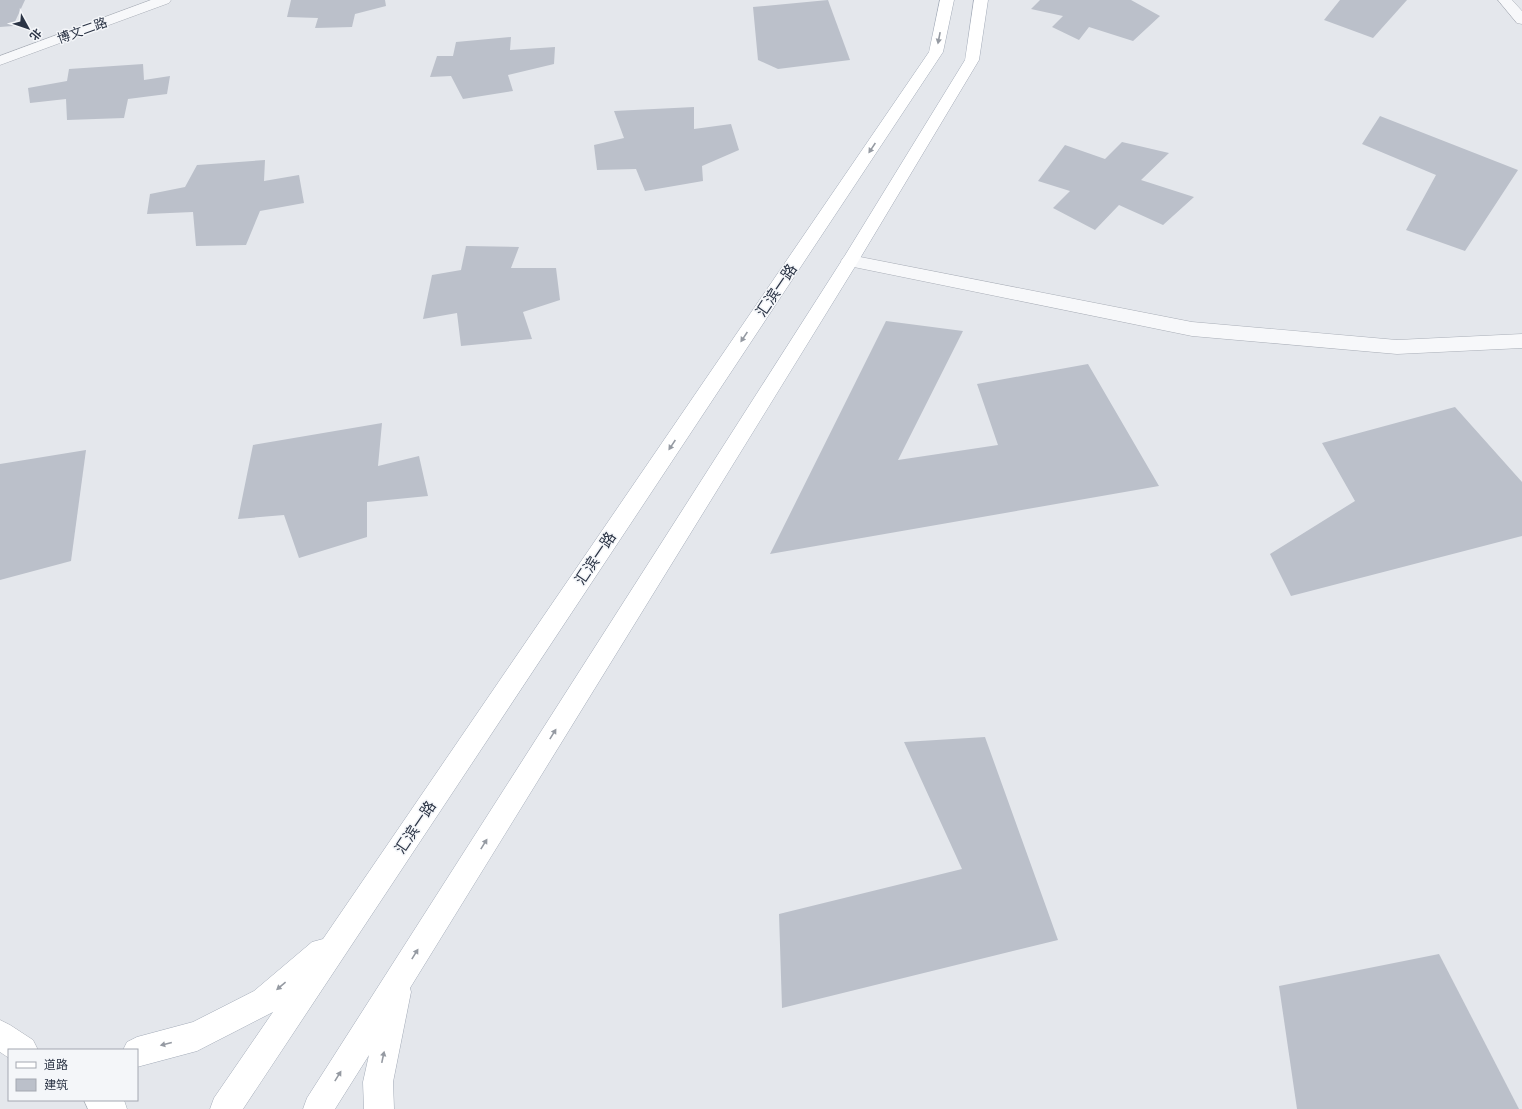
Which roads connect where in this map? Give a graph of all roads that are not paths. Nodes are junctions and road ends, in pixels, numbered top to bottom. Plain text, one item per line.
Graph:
1 (164, 0) edge
2 (947, 0) edge
3 (981, 0) edge
4 (1505, 0) edge
5 (1522, 20) edge
6 (0, 61) edge
7 (850, 261) junction
8 (1522, 341) edge
9 (343, 934) junction
10 (400, 978) junction
11 (0, 1035) edge
12 (21, 1049) edge
13 (138, 1052) edge
14 (100, 1101) edge
15 (112, 1109) edge
16 (225, 1109) edge
17 (318, 1109) edge
18 (380, 1109) edge

1 - 6 street, 博文二路
2 -> 9 main road, 汇滨一路
3 - 7 main road
4 - 5 street
7 - 8 street
10 -> 7 main road
9 -> 13 main road
9 - 16 main road, 汇滨一路
17 -> 10 main road
18 -> 10 main road
11 - 12 main road
14 - 15 main road

